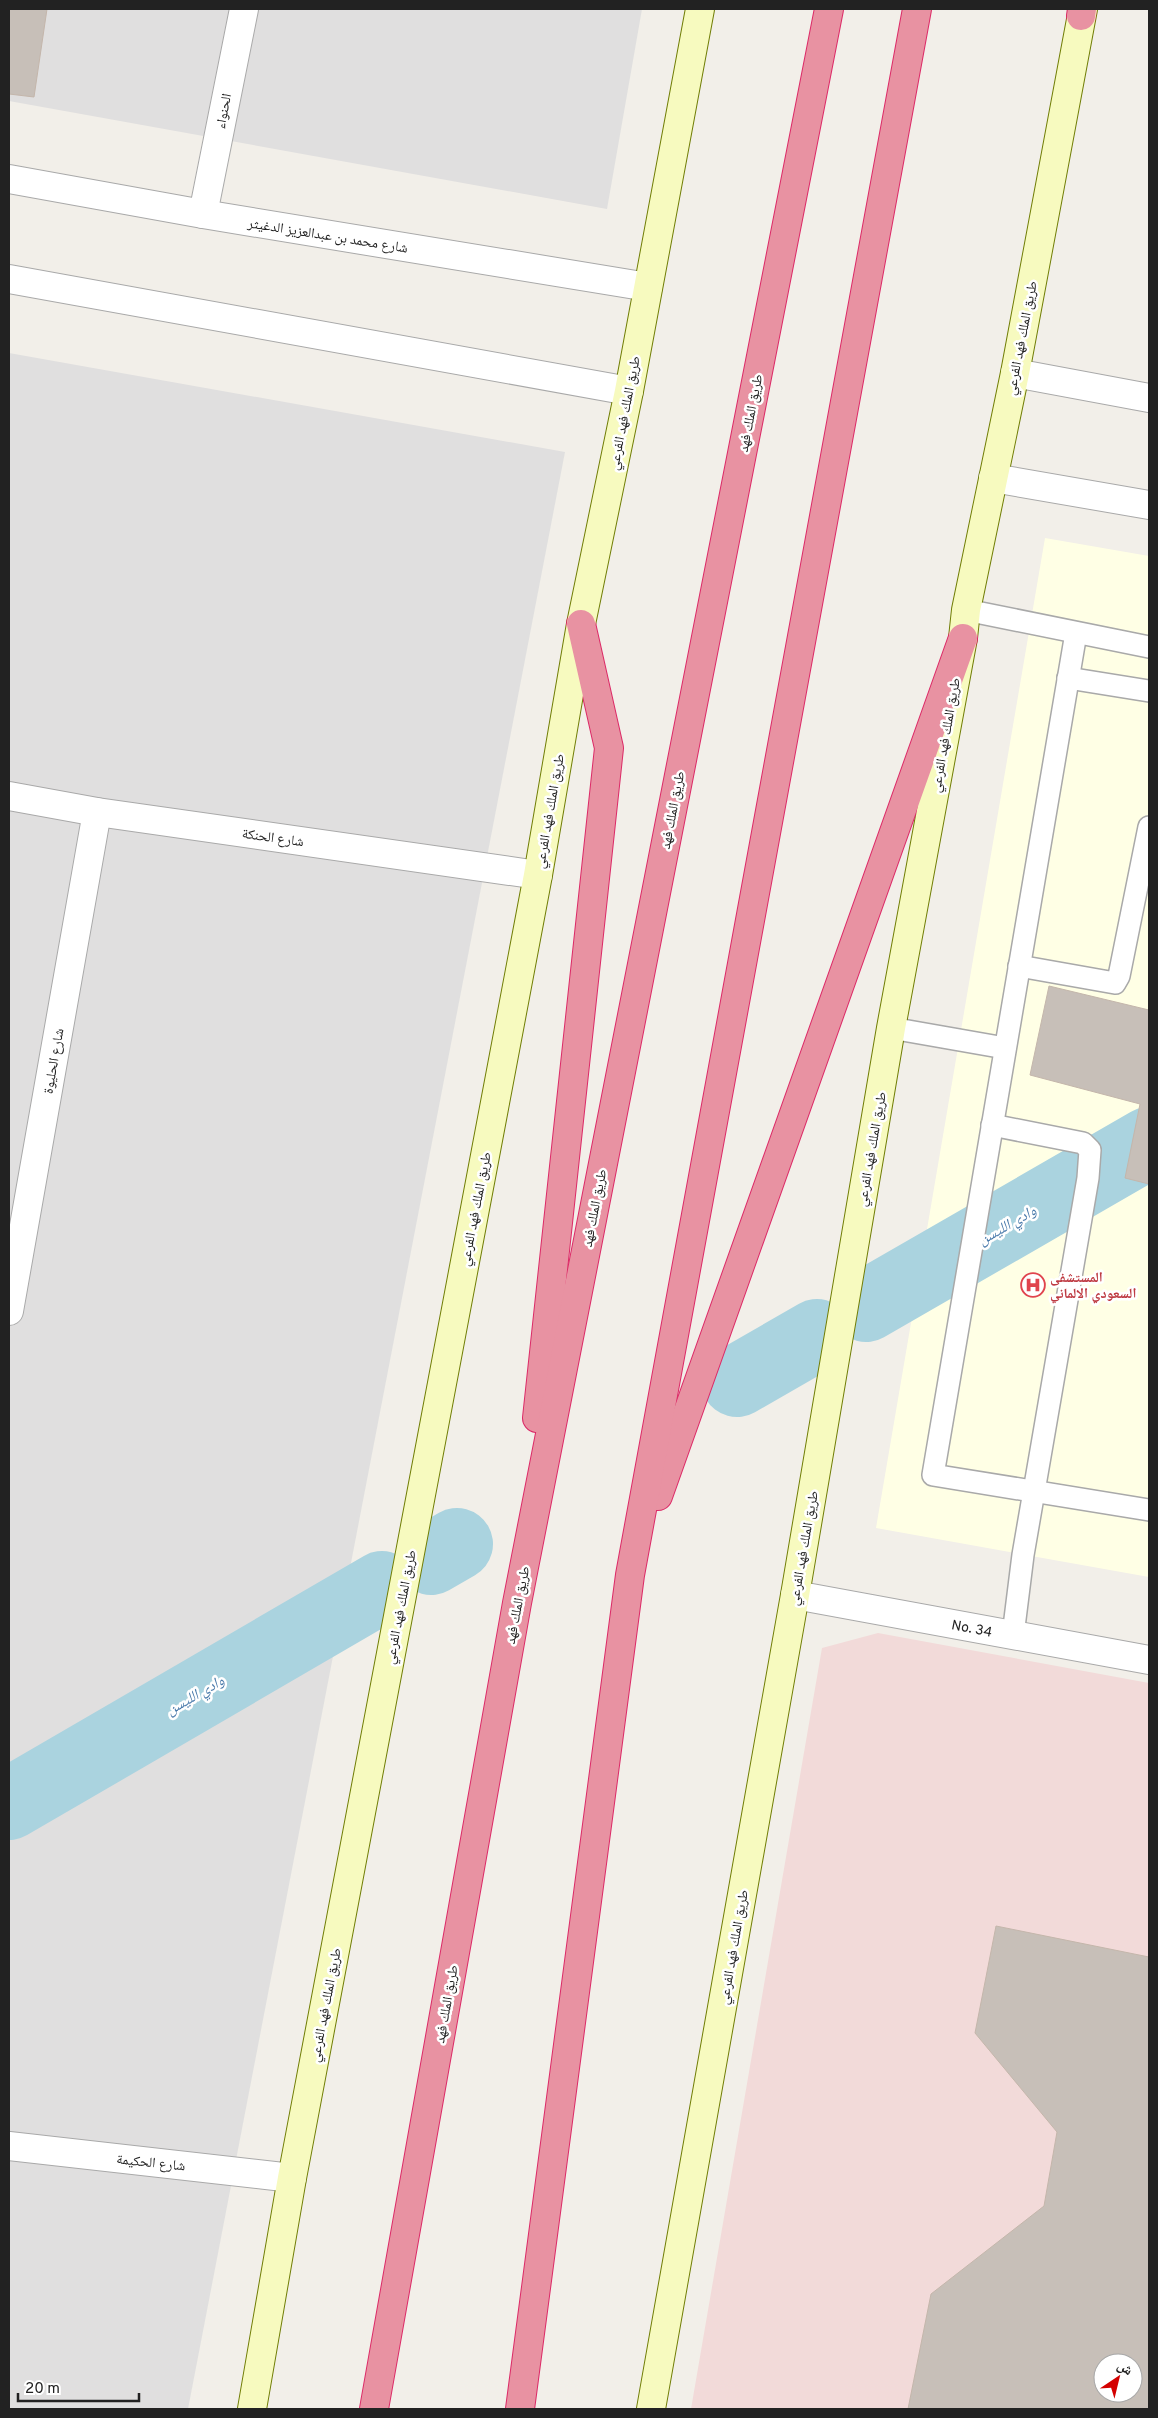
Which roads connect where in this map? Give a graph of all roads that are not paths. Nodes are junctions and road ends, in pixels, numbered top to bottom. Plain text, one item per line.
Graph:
1 (244, 9) edge
2 (700, 9) edge
3 (830, 9) edge
4 (917, 9) edge
5 (1082, 11) edge
6 (9, 179) edge
7 (203, 214) junction
8 (9, 279) edge
9 (648, 287) junction
10 (1015, 373) junction
11 (629, 391) junction
12 (1149, 398) edge
13 (993, 478) junction
14 (1149, 506) edge
15 (966, 610) junction
16 (581, 624) junction
17 (1076, 633) junction
18 (964, 638) junction
19 (1149, 647) edge
20 (1068, 678) junction
21 (1149, 692) edge
22 (9, 796) edge
23 (97, 812) junction
24 (1149, 827) edge
25 (538, 874) junction
26 (1019, 966) junction
27 (891, 1028) junction
28 (1005, 1048) junction
29 (992, 1126) junction
30 (17, 1212) edge
31 (9, 1311) edge
32 (1034, 1492) junction
33 (1149, 1510) edge
34 (630, 1575) junction
35 (795, 1595) junction
36 (517, 1602) junction
37 (1013, 1635) junction
38 (1149, 1660) edge
39 (9, 2146) edge
40 (292, 2178) junction
41 (394, 2302) junction
42 (252, 2409) edge
43 (363, 2409) edge
44 (374, 2409) edge
45 (520, 2409) edge
46 (651, 2409) edge

1 - 7 street, الحنواء
2 - 9 main road, طريق الملك فهد الفرعي
3 - 36 highway, طريق الملك فهد
4 - 34 highway
5 - 10 main road, طريق الملك فهد الفرعي
6 - 7 street, شارع محمد بن عبدالعزيز الدغيثر
7 - 9 street, شارع محمد بن عبدالعزيز الدغيثر
8 - 11 street
9 - 11 main road, طريق الملك فهد الفرعي
10 - 12 street
10 - 13 main road, طريق الملك فهد الفرعي
11 - 16 main road, طريق الملك فهد الفرعي
13 - 14 street
13 - 15 main road, طريق الملك فهد الفرعي
15 - 17 lane
15 - 18 main road, طريق الملك فهد الفرعي
16 - 25 main road, طريق الملك فهد الفرعي
16 - 36 highway
17 - 19 lane
17 - 20 lane
18 - 27 main road, طريق الملك فهد الفرعي
18 - 34 highway
20 - 21 lane
20 - 26 lane
22 - 23 street, شارع الحنكة
23 - 25 street, شارع الحنكة
23 - 30 street, شارع الحليوة
24 - 26 lane
25 - 40 main road, طريق الملك فهد الفرعي
26 - 28 lane
27 - 28 lane
27 - 35 main road, طريق الملك فهد الفرعي
28 - 29 lane
29 - 32 lane
29 - 32 lane
30 - 31 street, شارع الحليوة
32 - 33 lane
32 - 37 lane
34 - 45 highway
35 - 37 street, No. 34
35 - 46 main road, طريق الملك فهد الفرعي
36 - 41 highway, طريق الملك فهد
37 - 38 street, No. 34
39 - 40 street, شارع الحكيمة
40 - 42 main road, طريق الملك فهد الفرعي
41 - 43 highway
41 - 44 highway, طريق الملك فهد

